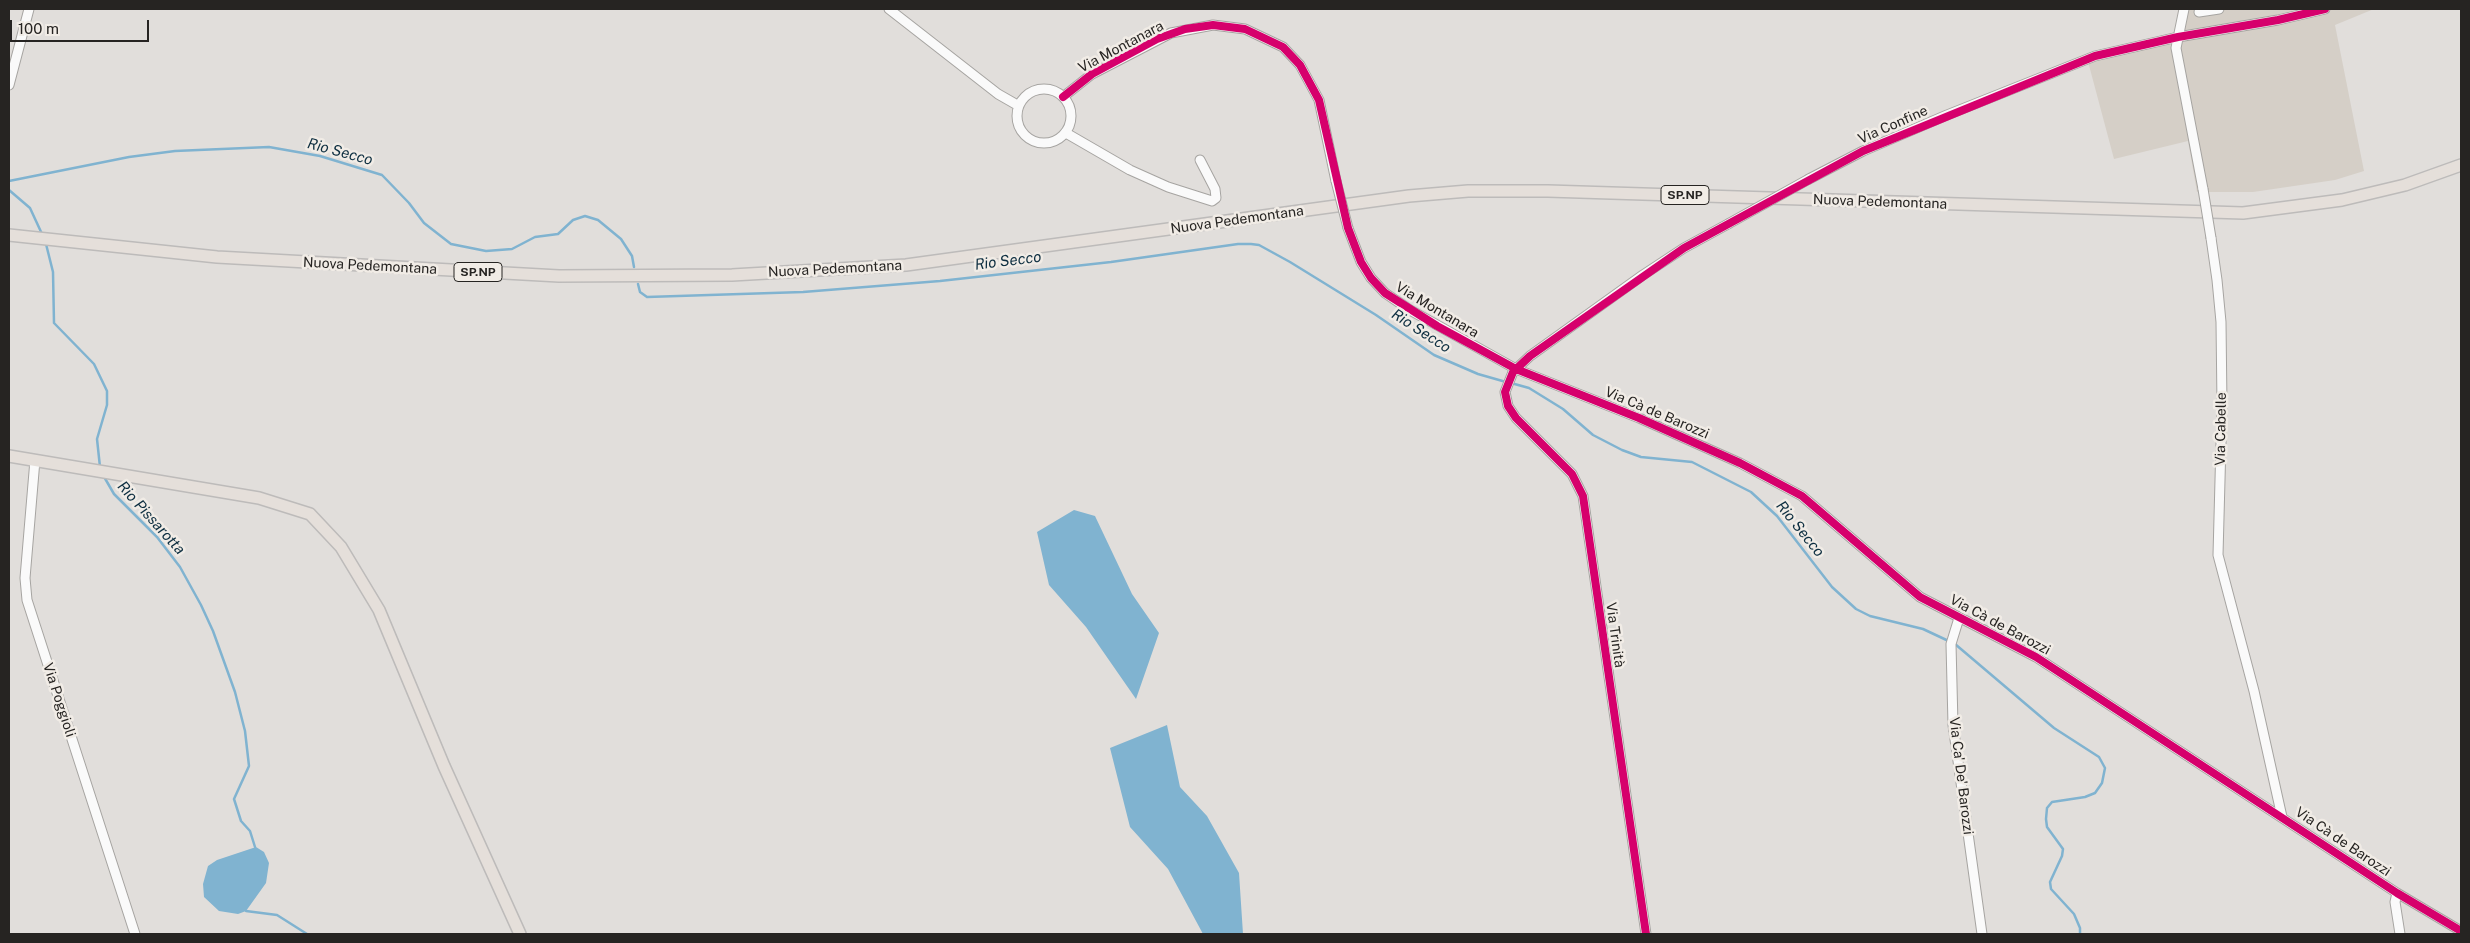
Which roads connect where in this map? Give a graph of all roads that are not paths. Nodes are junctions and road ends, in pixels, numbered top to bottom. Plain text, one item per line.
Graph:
1 (28, 9) edge
2 (890, 9) edge
3 (2184, 9) edge
4 (2219, 9) edge
5 (2325, 9) edge
6 (2199, 12) dead end
7 (2292, 13) edge
8 (2178, 37) junction
9 (9, 85) edge
10 (1063, 97) junction
11 (1019, 106) junction
12 (1066, 133) junction
13 (1200, 160) dead end
14 (2461, 165) edge
15 (9, 235) edge
16 (1515, 371) junction
17 (9, 456) edge
18 (35, 460) junction
19 (1959, 618) junction
20 (2282, 817) junction
21 (2397, 893) junction
22 (2461, 931) edge
23 (135, 934) edge
24 (520, 934) edge
25 (1646, 934) edge
26 (1982, 934) edge
27 (2400, 934) edge

1 - 9 street
2 - 11 street
3 - 8 street, Via Cabelle
4 - 6 street
5 - 7 street, Via Confine
7 - 8 street, Via Confine
8 - 16 street, Via Confine, bridge
8 - 20 street, Via Cabelle, bridge
10 - 11 street
10 - 12 street
10 - 16 street, Via Montanara, bridge
11 - 12 street
12 - 13 street
14 - 15 main road, Nuova Pedemontana / SP.NP
16 - 19 street, Via Cà de Barozzi
16 - 25 street, Via Trinità
17 - 18 main road
18 - 23 street, Via Poggioli
18 - 24 main road
19 - 20 street, Via Cà de Barozzi
19 - 26 street, Via Ca' De' Barozzi
20 - 21 street, Via Cà de Barozzi
21 - 22 street, Via Cà de Barozzi
21 - 27 street

